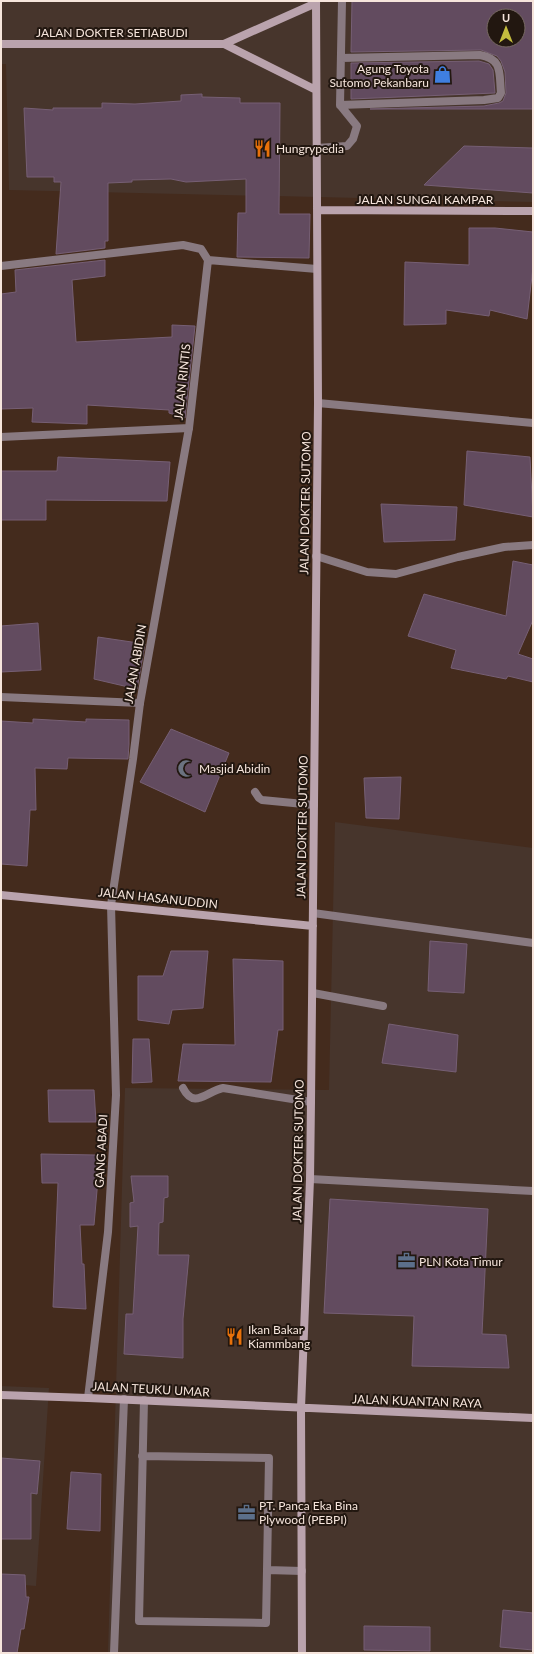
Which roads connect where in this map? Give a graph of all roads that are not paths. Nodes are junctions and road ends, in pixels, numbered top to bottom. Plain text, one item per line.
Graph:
1 (342, 1) edge
2 (316, 2) edge
3 (1, 44) edge
4 (224, 44) junction
5 (341, 58) junction
6 (316, 90) junction
7 (340, 106) junction
8 (317, 148) junction
9 (318, 210) junction
10 (533, 211) edge
11 (208, 260) junction
12 (1, 266) edge
13 (317, 269) junction
14 (318, 403) junction
15 (533, 423) edge
16 (189, 428) junction
17 (1, 437) edge
18 (533, 545) edge
19 (316, 556) junction
20 (1, 697) edge
21 (140, 703) junction
22 (256, 792) dead end
23 (314, 805) junction
24 (1, 895) edge
25 (111, 905) junction
26 (313, 912) junction
27 (313, 926) junction
28 (533, 943) edge
29 (313, 994) junction
30 (383, 1006) dead end
31 (183, 1088) dead end
32 (311, 1102) junction
33 (310, 1180) junction
34 (533, 1191) edge
35 (1, 1395) edge
36 (88, 1398) junction
37 (124, 1399) junction
38 (144, 1400) junction
39 (301, 1408) junction
40 (533, 1418) edge
41 (142, 1456) junction
42 (267, 1570) junction
43 (302, 1571) junction
44 (114, 1653) edge
45 (302, 1653) edge

1 - 5 street
2 - 4 main road, JALAN DOKTER SETIABUDI
2 - 6 main road, JALAN DOKTER SUTOMO
3 - 4 main road, JALAN DOKTER SETIABUDI
4 - 6 main road, JALAN DOKTER SETIABUDI
5 - 7 street
5 - 7 street
6 - 8 main road, JALAN DOKTER SUTOMO
7 - 8 street
8 - 9 main road, JALAN DOKTER SUTOMO
9 - 10 main road, JALAN SUNGAI KAMPAR
9 - 13 main road, JALAN DOKTER SUTOMO
11 - 12 street
11 - 13 street
11 - 16 street, JALAN RINTIS
13 - 14 main road, JALAN DOKTER SUTOMO
14 - 15 street
14 - 19 main road, JALAN DOKTER SUTOMO
16 - 17 street, JALAN RINTIS
16 - 21 street, JALAN ABIDIN
18 - 19 street
19 - 23 main road, JALAN DOKTER SUTOMO
20 - 21 street
21 - 25 street, JALAN ABIDIN
22 - 23 street
23 - 26 main road, JALAN DOKTER SUTOMO
24 - 25 main road, JALAN HASANUDDIN
25 - 27 main road, JALAN HASANUDDIN
25 - 36 street, GANG ABADI
26 - 27 main road, JALAN DOKTER SUTOMO
26 - 28 street
27 - 29 main road, JALAN DOKTER SUTOMO
29 - 30 street
29 - 32 main road, JALAN DOKTER SUTOMO
31 - 32 street
32 - 33 main road, JALAN DOKTER SUTOMO
33 - 34 street
33 - 39 main road, JALAN DOKTER SUTOMO
35 - 36 main road, JALAN TEUKU UMAR
36 - 37 main road, JALAN TEUKU UMAR
37 - 38 main road, JALAN TEUKU UMAR
37 - 44 street
38 - 39 main road, JALAN TEUKU UMAR
38 - 41 street
39 - 40 main road, JALAN KUANTAN RAYA
39 - 43 main road, JALAN DOKTER SUTOMO
41 - 42 street
41 - 42 street
42 - 43 street
43 - 45 main road, JALAN DOKTER SUTOMO

